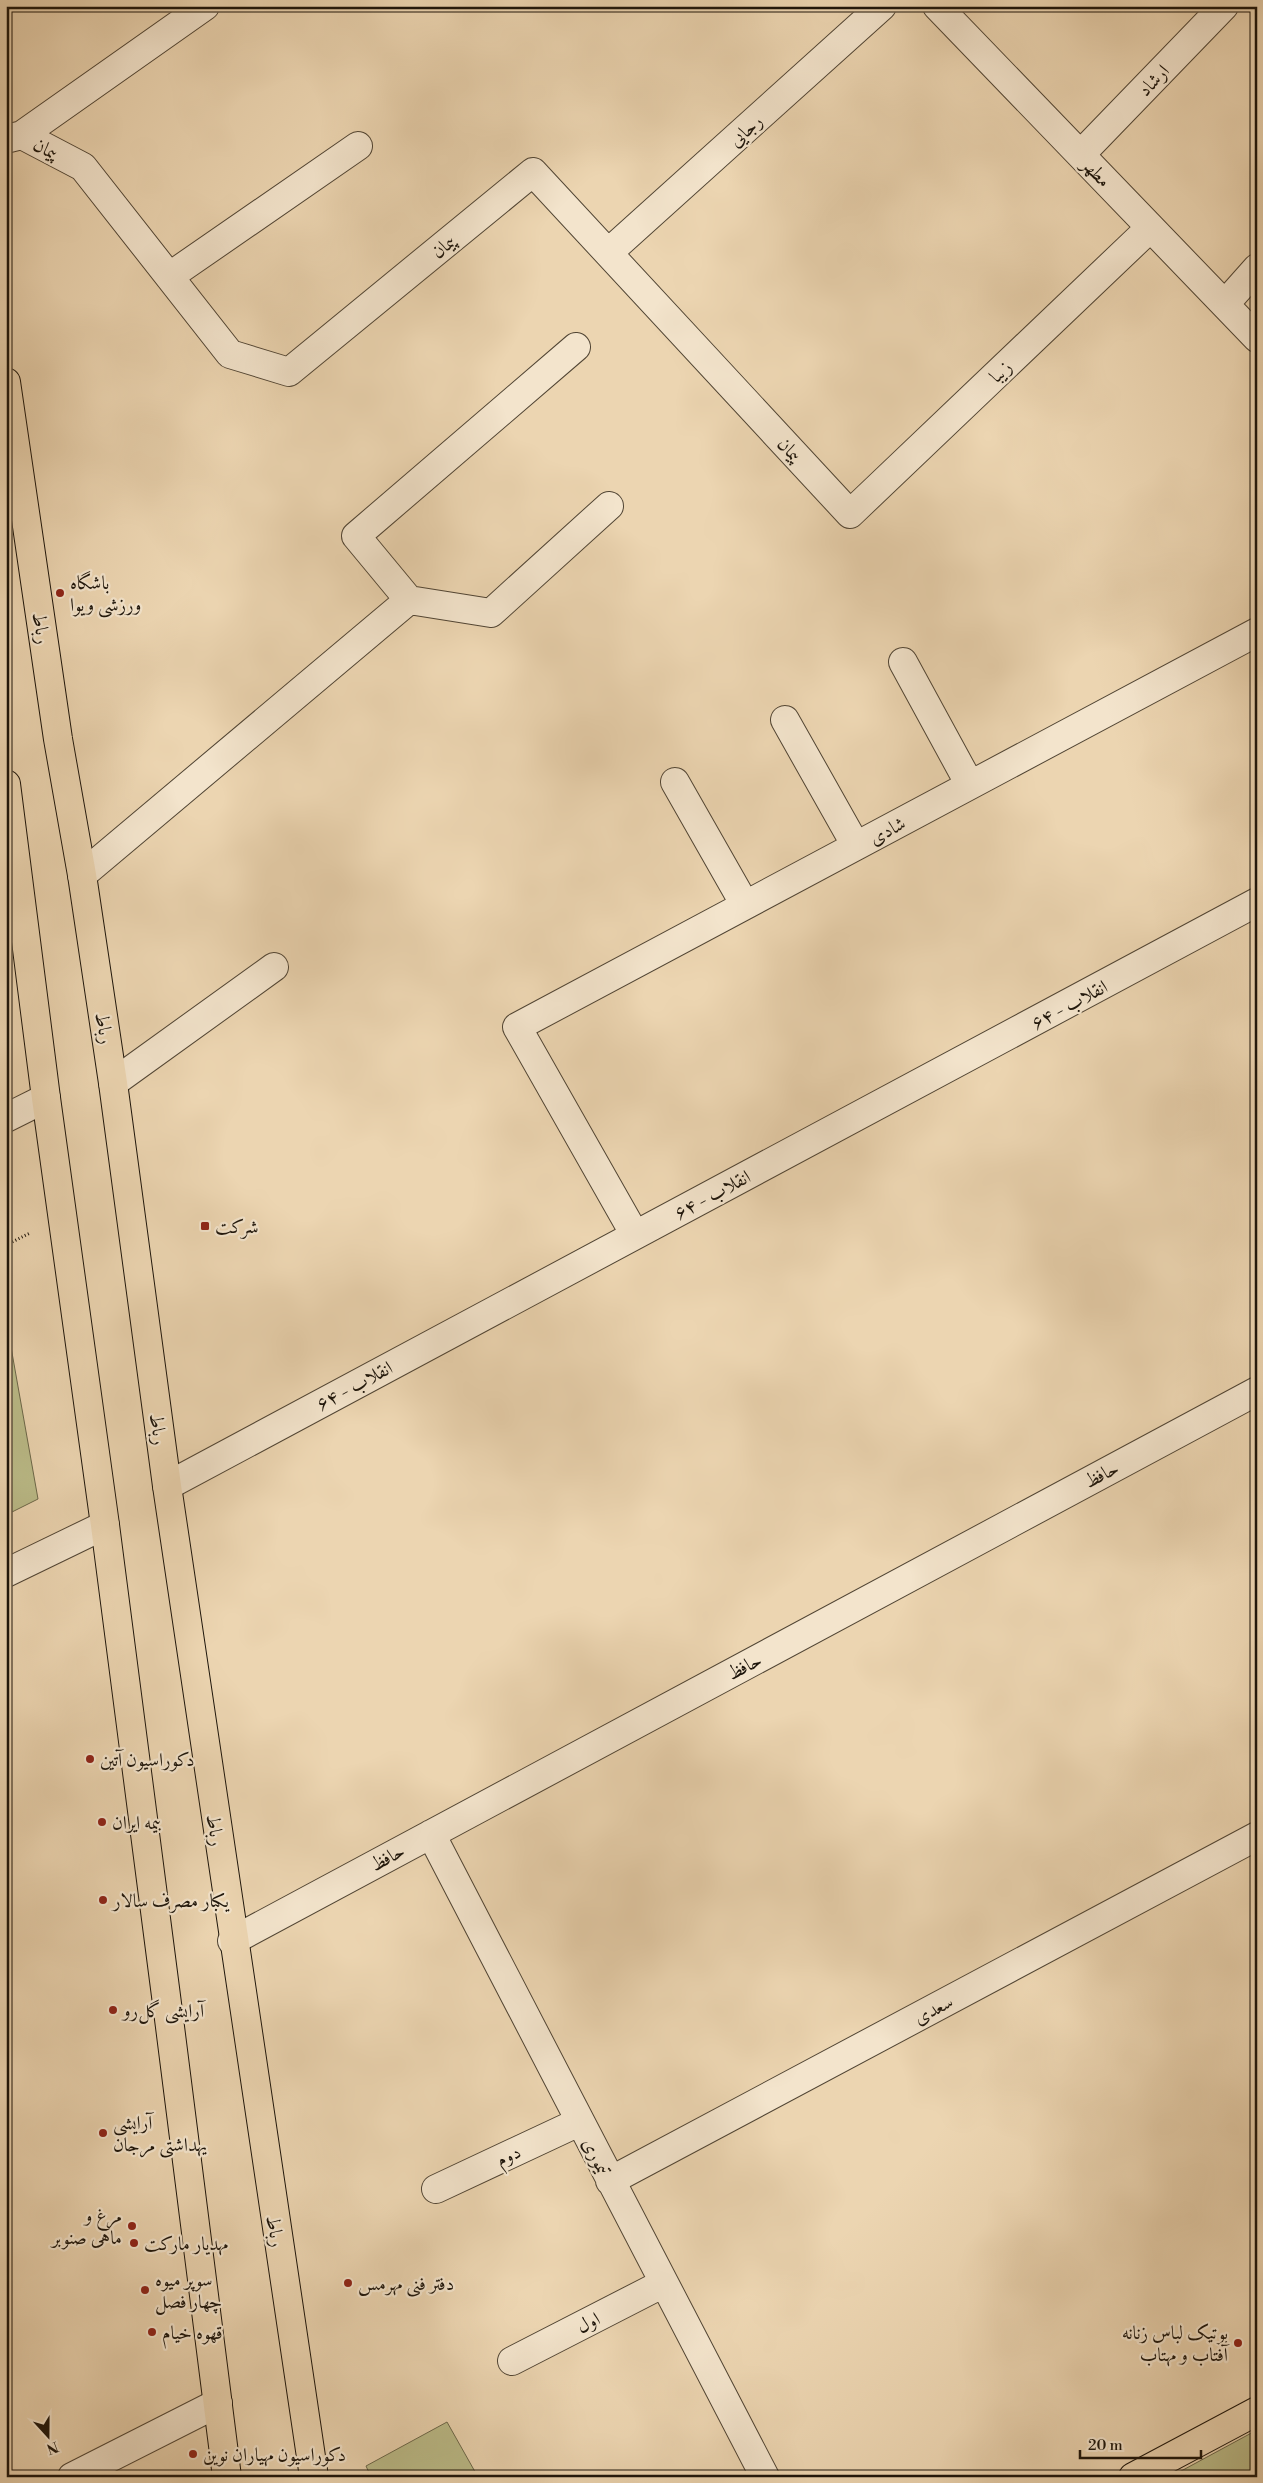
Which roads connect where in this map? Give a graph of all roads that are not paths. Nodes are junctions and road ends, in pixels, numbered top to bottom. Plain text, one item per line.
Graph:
1 (205, 6) edge
2 (882, 6) edge
3 (937, 6) edge
4 (1224, 6) edge
5 (14, 137) edge
6 (358, 146) dead end
7 (1081, 154) junction
8 (1150, 228) junction
9 (608, 253) junction
10 (1257, 268) edge
11 (170, 276) junction
12 (1225, 304) junction
13 (1257, 338) edge
14 (576, 347) dead end
15 (6, 382) edge
16 (609, 506) dead end
17 (850, 514) joint
18 (409, 600) junction
19 (1257, 632) edge
20 (903, 662) dead end
21 (785, 720) dead end
22 (676, 782) dead end
23 (6, 784) edge
24 (970, 785) junction
25 (856, 846) junction
26 (11, 849) edge
27 (82, 875) junction
28 (1257, 902) edge
29 (745, 905) junction
30 (274, 967) dead end
31 (113, 1083) junction
32 (46, 1098) junction
33 (6, 1118) edge
34 (635, 1234) junction
35 (1257, 1391) edge
36 (167, 1486) junction
37 (105, 1525) junction
38 (6, 1573) edge
39 (431, 1834) junction
40 (1257, 1836) edge
41 (232, 1941) junction
42 (579, 2122) junction
43 (610, 2181) junction
44 (436, 2189) dead end
45 (664, 2283) junction
46 (512, 2361) dead end
47 (218, 2403) junction
48 (1257, 2411) edge
49 (72, 2477) edge
50 (227, 2477) edge
51 (314, 2477) edge
52 (765, 2477) edge
53 (1133, 2477) edge

1 - 5 street
2 - 9 street, رجایی
3 - 7 street, مطهر
4 - 7 street, ارشاد
5 - 11 street, پیمان
6 - 11 street
7 - 8 street, مطهر
8 - 12 street, مطهر
8 - 17 street, زیبا
9 - 11 street, پیمان
9 - 17 street, پیمان
10 - 12 street
12 - 13 street, مطهر
14 - 18 street
15 - 27 main road, رباط
16 - 18 street
18 - 27 street
19 - 24 street, شادی
20 - 24 street
21 - 25 street
22 - 29 street
23 - 26 main road
24 - 25 street, شادی
25 - 29 street, شادی
26 - 32 main road
27 - 31 main road, رباط
28 - 34 street, انقلاب - ۶۴
29 - 34 street, شادی
30 - 31 street
31 - 36 main road, رباط
32 - 33 street
32 - 37 main road
34 - 36 street, انقلاب - ۶۴
35 - 39 street, حافظ
36 - 41 main road, رباط
37 - 38 street
37 - 47 main road
39 - 41 street, حافظ
39 - 42 street, تیموری
40 - 43 street, سعدی
41 - 51 main road, رباط
42 - 43 street, تیموری
42 - 44 street, دوم
43 - 45 street, تیموری
45 - 46 street, اول
45 - 52 street, تیموری
47 - 49 street
47 - 50 main road
48 - 53 main road

